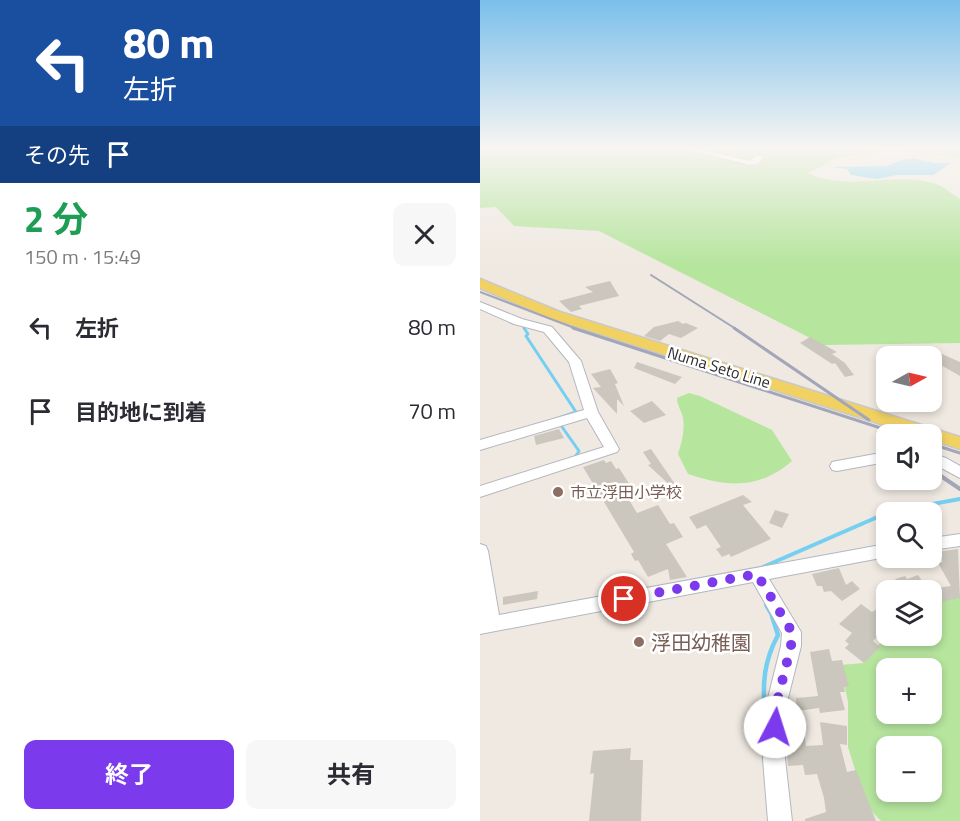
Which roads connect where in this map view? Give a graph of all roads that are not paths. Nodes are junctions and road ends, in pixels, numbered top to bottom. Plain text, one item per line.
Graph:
1 (480, 283) edge
2 (480, 305) edge
3 (591, 412) junction
4 (889, 424) edge
5 (942, 439) edge
6 (960, 443) edge
7 (480, 445) edge
8 (876, 458) edge
9 (942, 462) edge
10 (837, 466) dead end
11 (960, 473) edge
12 (480, 492) edge
13 (960, 540) edge
14 (942, 543) edge
15 (480, 551) edge
16 (876, 552) edge
17 (757, 574) junction
18 (485, 625) edge
19 (780, 821) edge

1 - 4 main road, Numa Seto Line
2 - 3 street
3 - 7 street
3 - 12 street
5 - 6 main road, Numa Seto Line
8 - 10 street
9 - 11 street
13 - 14 street
15 - 18 street
16 - 17 street
17 - 18 street
17 - 19 street

